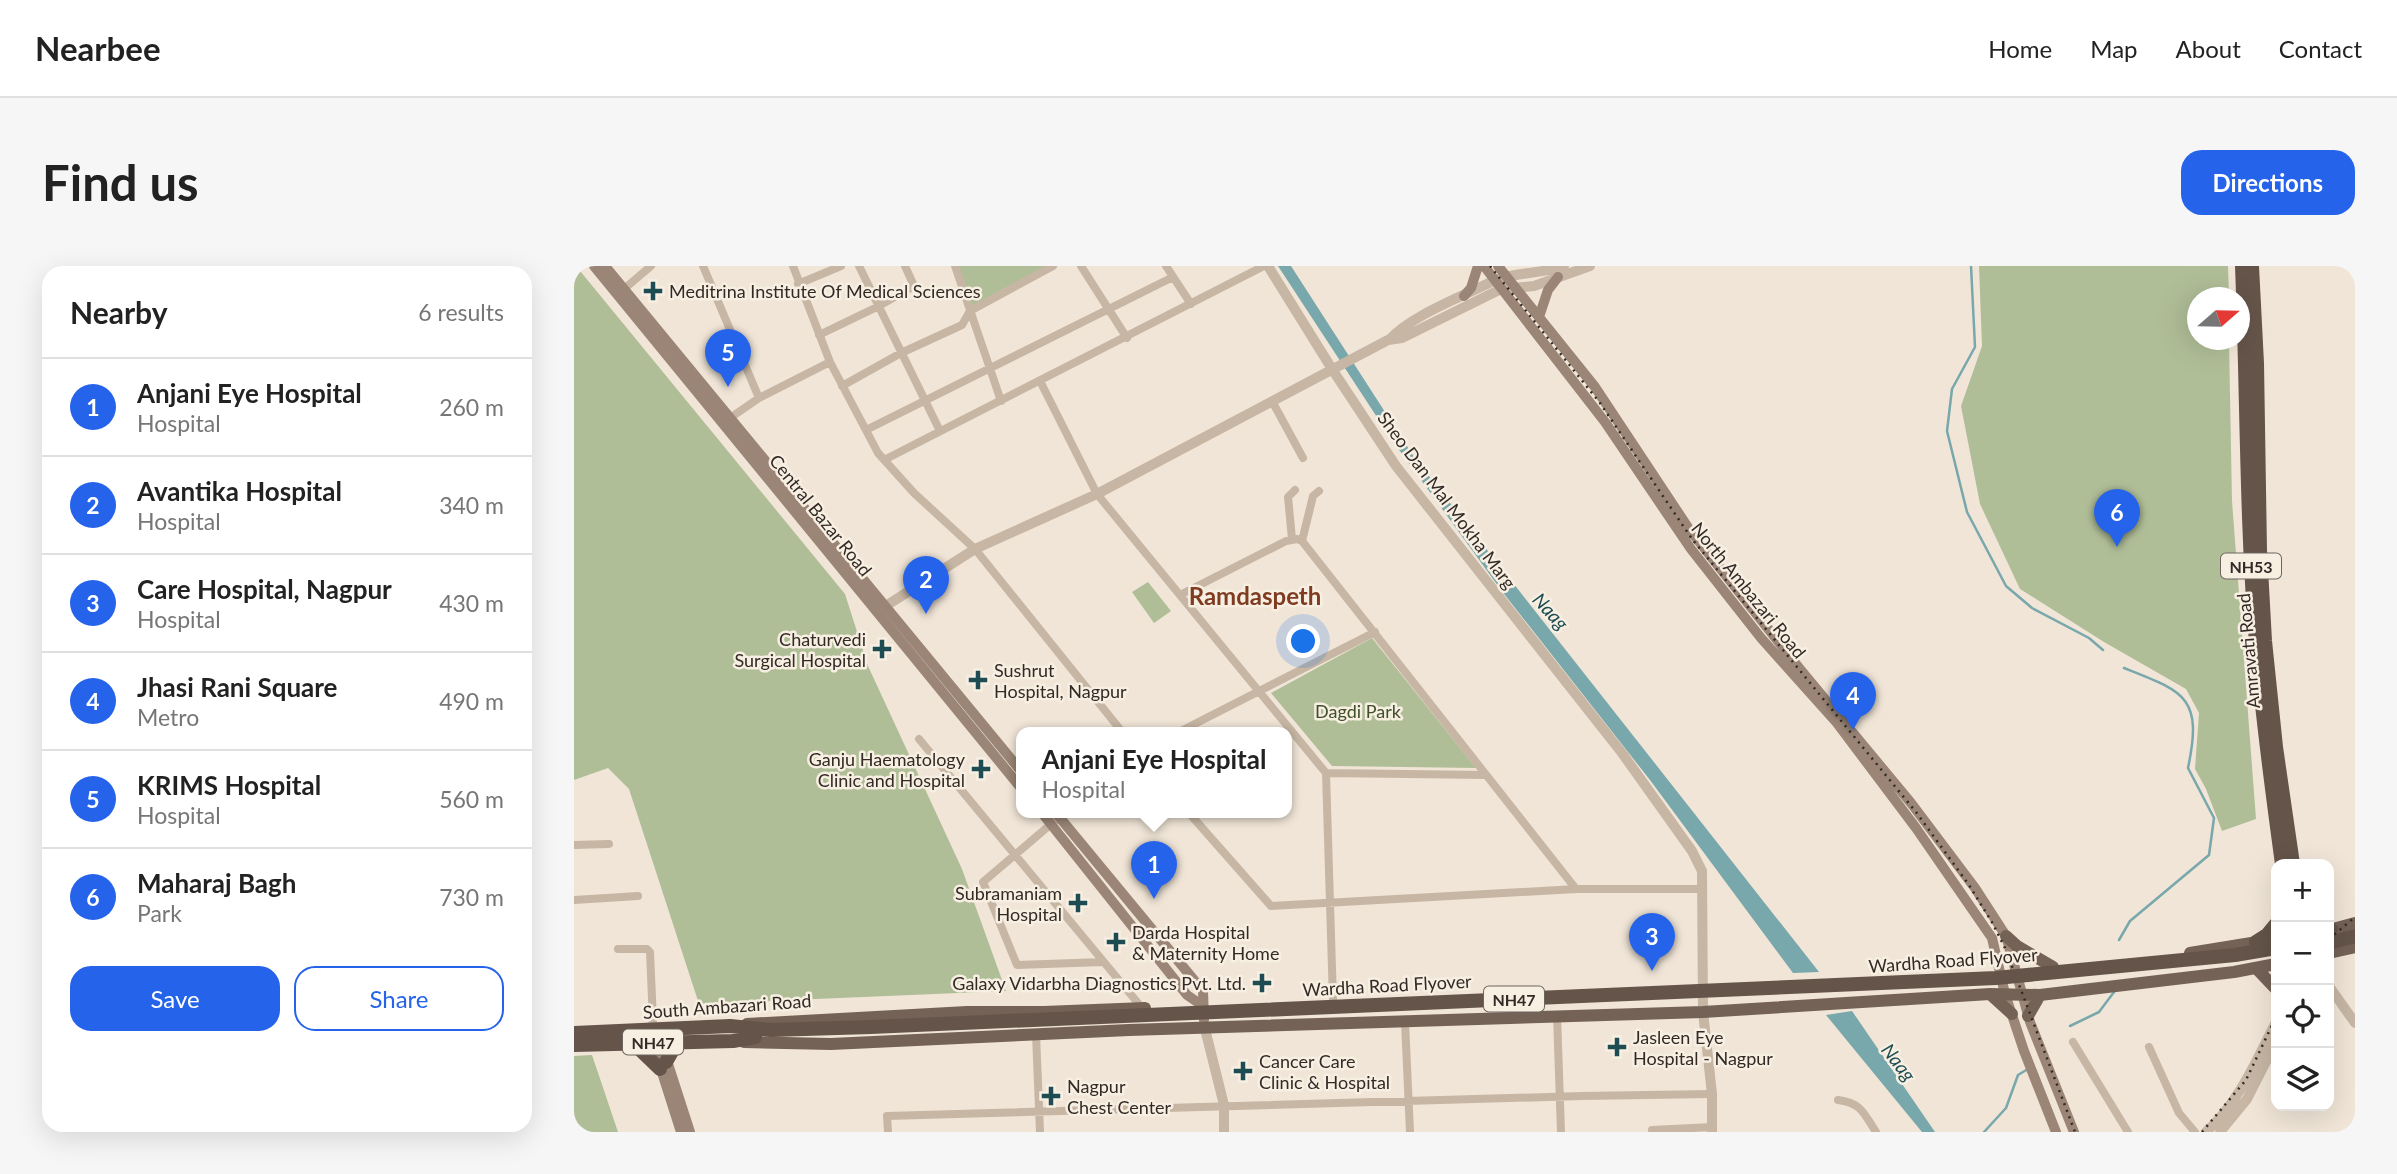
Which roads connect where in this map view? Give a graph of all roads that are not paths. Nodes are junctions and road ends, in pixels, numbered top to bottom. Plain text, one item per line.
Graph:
1 (594, 266) edge
2 (605, 266) edge
3 (651, 266) edge
4 (703, 266) edge
5 (793, 266) edge
6 (841, 266) edge
7 (859, 266) edge
8 (905, 266) edge
9 (955, 266) edge
10 (1053, 266) edge
11 (1081, 266) edge
12 (1166, 266) edge
13 (1266, 266) edge
14 (1478, 266) edge
15 (1484, 266) edge
16 (1498, 266) edge
17 (1564, 266) edge
18 (1590, 266) edge
19 (2242, 266) edge
20 (2252, 266) edge
21 (1173, 276) junction
22 (1558, 277) junction
23 (1501, 282) junction
24 (798, 284) junction
25 (1515, 287) junction
26 (624, 289) junction
27 (1464, 296) junction
28 (1191, 304) junction
29 (877, 307) junction
30 (1109, 309) junction
31 (970, 311) junction
32 (1539, 317) junction
33 (819, 335) junction
34 (1127, 338) junction
35 (1388, 340) junction
36 (901, 354) junction
37 (830, 362) junction
38 (990, 369) junction
39 (1332, 369) junction
40 (2251, 375) junction
41 (1040, 381) junction
42 (842, 386) junction
43 (760, 398) junction
44 (1000, 401) junction
45 (1272, 401) junction
46 (925, 402) junction
47 (730, 418) junction
48 (866, 430) junction
49 (940, 431) junction
50 (1303, 458) dead end
51 (884, 460) junction
52 (1295, 490) dead end
53 (1319, 491) dead end
54 (1097, 494) junction
55 (1292, 539) junction
56 (1302, 541) junction
57 (975, 549) junction
58 (1180, 595) junction
59 (881, 609) junction
60 (1375, 632) junction
61 (1259, 691) junction
62 (1118, 727) edge
63 (1189, 727) edge
64 (1288, 727) edge
65 (1292, 731) edge
66 (919, 739) dead end
67 (1016, 765) edge
68 (1326, 773) junction
69 (1486, 775) junction
70 (1016, 782) edge
71 (1911, 803) junction
72 (1902, 811) junction
73 (1057, 818) edge
74 (1059, 818) edge
75 (1193, 818) edge
76 (609, 844) dead end
77 (574, 845) edge
78 (1014, 855) junction
79 (2281, 859) edge
80 (2292, 859) edge
81 (1576, 889) junction
82 (1702, 889) junction
83 (638, 896) dead end
84 (574, 900) edge
85 (1329, 903) junction
86 (2355, 923) edge
87 (2271, 930) edge
88 (2355, 930) edge
89 (2334, 931) edge
90 (2334, 932) edge
91 (2334, 934) edge
92 (2006, 936) junction
93 (2355, 936) edge
94 (2271, 940) edge
95 (2256, 942) junction
96 (2355, 947) edge
97 (2271, 948) edge
98 (618, 949) dead end
99 (2334, 952) edge
100 (2271, 957) edge
101 (1103, 962) junction
102 (2271, 965) edge
103 (2053, 967) junction
104 (2256, 968) junction
105 (2016, 970) junction
106 (1999, 971) junction
107 (2272, 985) edge
108 (1703, 986) junction
109 (1990, 994) junction
110 (2005, 994) junction
111 (2023, 994) junction
112 (2334, 994) edge
113 (2040, 995) junction
114 (1333, 1001) junction
115 (1203, 1006) junction
116 (1142, 1008) junction
117 (1703, 1012) junction
118 (2012, 1014) junction
119 (1557, 1015) junction
120 (2028, 1016) junction
121 (1405, 1022) junction
122 (2355, 1023) edge
123 (730, 1026) junction
124 (1205, 1030) junction
125 (2271, 1031) edge
126 (752, 1032) junction
127 (574, 1033) edge
128 (654, 1033) junction
129 (1036, 1034) junction
130 (678, 1041) junction
131 (733, 1041) junction
132 (2073, 1042) dead end
133 (633, 1043) junction
134 (574, 1045) edge
135 (2149, 1047) dead end
136 (2273, 1048) edge
137 (663, 1066) junction
138 (1712, 1094) junction
139 (1559, 1096) junction
140 (1838, 1100) dead end
141 (1408, 1102) junction
142 (1224, 1105) junction
143 (1039, 1110) junction
144 (1652, 1130) dead end
145 (1712, 1130) edge
146 (681, 1132) edge
147 (690, 1132) edge
148 (888, 1132) edge
149 (1040, 1132) edge
150 (1224, 1132) edge
151 (1410, 1132) edge
152 (1561, 1132) edge
153 (1876, 1132) edge
154 (2056, 1132) edge
155 (2074, 1132) edge
156 (2128, 1132) edge
157 (2195, 1132) edge
158 (2206, 1132) edge
159 (2220, 1132) edge

1 - 59 main road, Central Bazar Road
2 - 26 main road, Central Bazar Road
3 - 26 street
4 - 43 street
5 - 24 street
6 - 24 street
7 - 29 street
8 - 29 street
9 - 31 street
10 - 31 street
11 - 30 street
12 - 21 street
13 - 28 street
13 - 39 street, Sheo Dan Mal Mokha Marg
14 - 27 main road
15 - 23 main road, North Ambazari Road
16 - 23 main road, North Ambazari Road
17 - 23 street
18 - 22 street
19 - 40 highway, Amravati Road / NH53
20 - 40 highway, Amravati Road / NH53
21 - 28 street
21 - 30 street
22 - 25 street
22 - 32 main road
23 - 25 main road, North Ambazari Road
23 - 27 street
23 - 35 street
23 - 72 main road, North Ambazari Road
24 - 33 street
25 - 32 main road, North Ambazari Road
26 - 47 main road, Central Bazar Road
27 - 35 street
28 - 34 street
29 - 33 street
29 - 36 street
30 - 34 street
30 - 38 street
31 - 36 street
31 - 38 street
32 - 71 main road, North Ambazari Road
33 - 37 street
34 - 41 street
35 - 39 street
36 - 42 street
36 - 46 street
37 - 42 street
37 - 43 street
38 - 44 street
38 - 46 street
39 - 45 street
39 - 82 street, Sheo Dan Mal Mokha Marg
40 - 79 highway, Amravati Road / NH53
40 - 80 highway, Amravati Road / NH53
41 - 44 street
41 - 54 street
42 - 48 street
43 - 47 street
44 - 49 street
45 - 50 street
45 - 54 street
46 - 48 street
46 - 49 street
47 - 59 main road, Central Bazar Road
48 - 51 street
49 - 51 street
51 - 57 street
52 - 55 street
53 - 56 street
54 - 57 street
54 - 58 street
55 - 56 street
55 - 58 street
56 - 60 street
57 - 59 street
57 - 62 street
58 - 61 street
59 - 67 main road, Central Bazar Road
59 - 70 main road, Central Bazar Road
60 - 61 street
60 - 69 street
61 - 63 street
61 - 64 street
65 - 68 street
66 - 78 street
68 - 69 street
68 - 85 street
69 - 81 street
71 - 72 main road
71 - 92 main road, North Ambazari Road
72 - 106 main road, North Ambazari Road
73 - 78 street
74 - 115 main road
75 - 85 street
76 - 77 street
78 - 101 street
78 - 101 street
81 - 82 street
81 - 85 street
82 - 108 street, Sheo Dan Mal Mokha Marg
83 - 84 street
85 - 114 street
86 - 89 main road
87 - 95 highway
88 - 90 highway
91 - 93 highway
92 - 103 main road
92 - 105 main road, North Ambazari Road
94 - 95 main road, South Ambazari Road
95 - 103 main road, South Ambazari Road
96 - 99 main road
97 - 126 highway, Wardha Road Flyover / NH47, bridge
98 - 128 street
100 - 126 highway, Wardha Road Flyover / NH47
101 - 116 street
102 - 104 main road
103 - 105 main road, South Ambazari Road
104 - 107 main road
104 - 113 main road
105 - 106 main road, South Ambazari Road
105 - 111 main road, North Ambazari Road
106 - 108 main road, South Ambazari Road
106 - 110 main road, North Ambazari Road
108 - 114 main road, South Ambazari Road
108 - 117 street, Sheo Dan Mal Mokha Marg
109 - 110 main road
109 - 117 main road
109 - 118 main road
110 - 111 main road
110 - 118 main road, North Ambazari Road
111 - 113 main road
111 - 120 main road, North Ambazari Road
112 - 122 street
113 - 120 main road
114 - 115 main road, South Ambazari Road
115 - 116 main road, South Ambazari Road
115 - 124 main road
116 - 123 main road, South Ambazari Road
117 - 119 main road
117 - 138 street, Sheo Dan Mal Mokha Marg
118 - 154 main road, North Ambazari Road
119 - 121 main road
119 - 139 street
120 - 155 main road, North Ambazari Road
121 - 124 main road
121 - 141 street
123 - 126 highway, NH47
123 - 128 highway, South Ambazari Road / NH47
124 - 129 main road
124 - 142 street
125 - 158 street
126 - 131 highway, NH47
127 - 128 highway, South Ambazari Road / NH47
128 - 130 highway, NH47
128 - 133 highway, NH47
128 - 137 main road
129 - 131 main road
129 - 143 street
130 - 131 highway, NH47
130 - 137 highway
132 - 156 street
133 - 134 highway, NH47
133 - 137 highway
135 - 157 street
136 - 159 street
137 - 146 main road
137 - 147 main road
138 - 139 street
138 - 145 street, Sheo Dan Mal Mokha Marg
139 - 141 street
139 - 152 street
140 - 153 street
141 - 142 street
141 - 151 street
142 - 143 street
142 - 150 street
143 - 148 street
143 - 149 street
144 - 145 street

